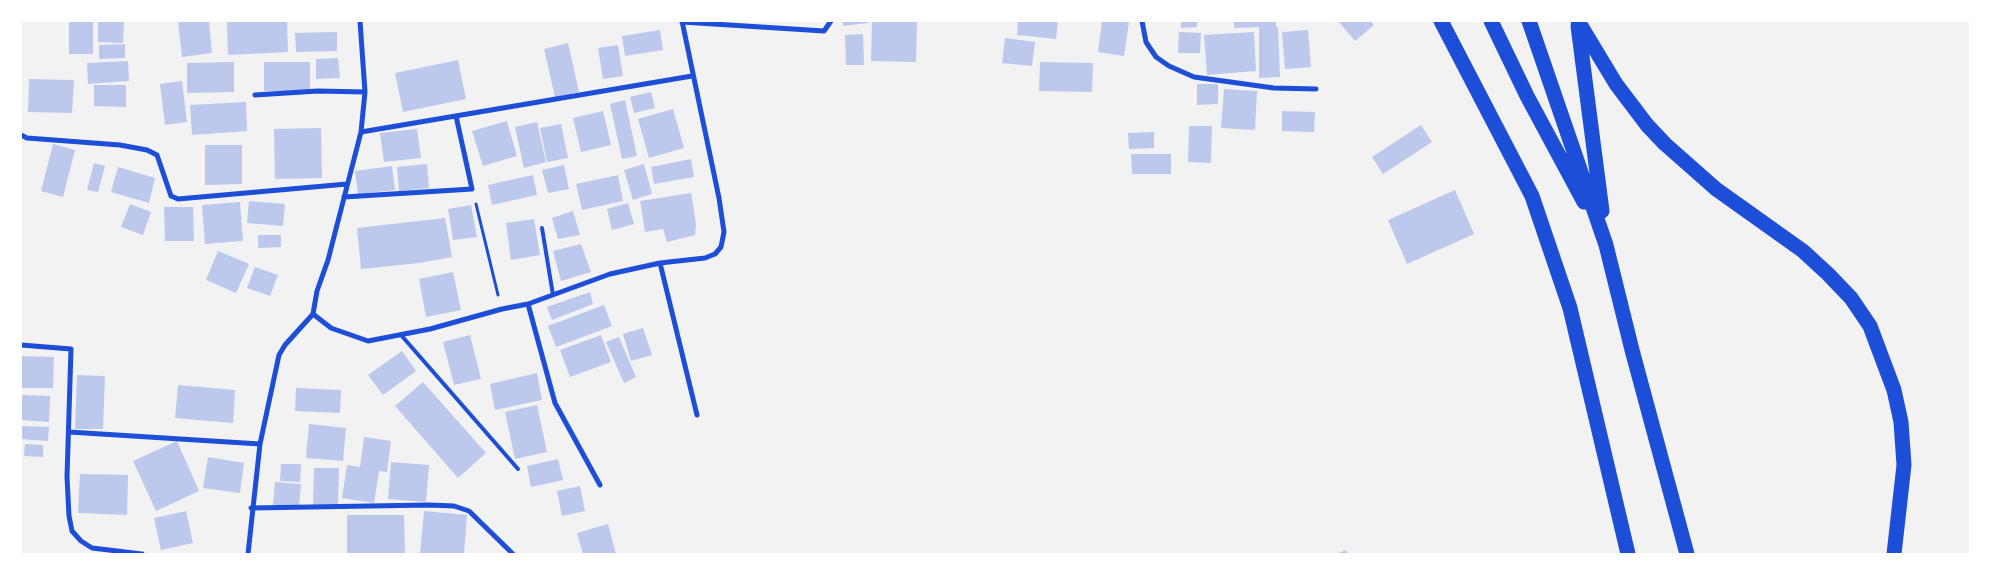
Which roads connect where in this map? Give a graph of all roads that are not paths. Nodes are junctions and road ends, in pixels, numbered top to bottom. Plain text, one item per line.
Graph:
1 (360, 21) edge
2 (830, 21) edge
3 (1142, 21) edge
4 (1442, 21) edge
5 (1491, 21) edge
6 (1529, 21) edge
7 (1578, 21) edge
8 (682, 22) edge
9 (692, 76) junction
10 (1316, 89) dead end
11 (365, 92) junction
12 (255, 95) dead end
13 (456, 116) junction
14 (361, 132) junction
15 (21, 135) edge
16 (347, 184) junction
17 (344, 198) junction
18 (542, 228) dead end
19 (1606, 245) junction
20 (660, 263) junction
21 (553, 295) junction
22 (528, 304) junction
23 (313, 314) junction
24 (401, 334) junction
25 (21, 345) edge
26 (698, 416) dead end
27 (69, 432) junction
28 (260, 444) junction
29 (518, 469) dead end
30 (600, 485) dead end
31 (251, 508) junction
32 (142, 554) edge
33 (248, 554) edge
34 (513, 554) edge
35 (1628, 554) edge
36 (1687, 554) edge
37 (1894, 554) edge

1 - 11 street
2 - 8 street
3 - 10 street
4 - 35 highway
5 - 19 highway
6 - 19 highway
7 - 19 highway
7 - 37 highway
8 - 9 street
9 - 13 street
9 - 20 street
11 - 12 street
11 - 14 street
13 - 14 street
13 - 17 street
14 - 16 street
15 - 16 street
16 - 17 street
17 - 23 street
18 - 21 lane
19 - 36 highway
20 - 21 street
20 - 26 street
21 - 22 street
22 - 24 street
22 - 30 street
23 - 24 street
23 - 28 street
24 - 29 lane
25 - 27 street
27 - 28 street
27 - 32 street
28 - 31 street
31 - 33 street
31 - 34 street

